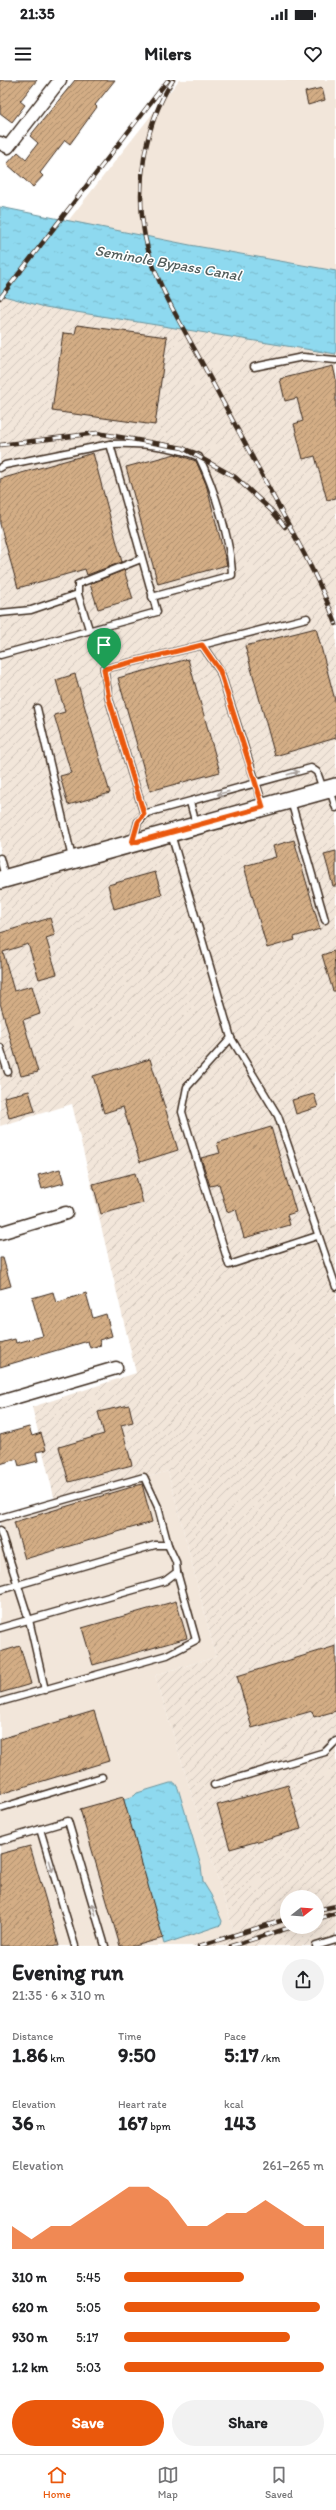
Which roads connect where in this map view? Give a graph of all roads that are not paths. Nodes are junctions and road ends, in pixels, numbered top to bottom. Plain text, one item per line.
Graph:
1 (60, 80) edge
2 (4, 145) edge
3 (336, 360) edge
4 (254, 367) dead end
5 (110, 444) junction
6 (0, 468) edge
7 (141, 559) junction
8 (78, 594) junction
9 (152, 597) junction
10 (0, 614) edge
11 (307, 618) dead end
12 (89, 629) junction
13 (202, 645) junction
14 (0, 655) edge
15 (37, 708) dead end
16 (255, 784) junction
17 (330, 788) edge
18 (290, 799) junction
19 (190, 802) junction
20 (263, 807) junction
21 (336, 808) edge
22 (144, 814) junction
23 (196, 826) junction
24 (170, 833) junction
25 (132, 843) junction
26 (0, 858) edge
27 (72, 860) junction
28 (3, 880) edge
29 (325, 920) dead end
30 (231, 1038) junction
31 (0, 1047) edge
32 (8, 1072) dead end
33 (66, 1213) dead end
34 (0, 1233) edge
35 (317, 1236) junction
36 (336, 1287) edge
37 (116, 1368) dead end
38 (0, 1402) edge
39 (0, 1518) edge
40 (0, 1530) edge
41 (168, 1545) junction
42 (177, 1572) junction
43 (18, 1585) junction
44 (0, 1590) edge
45 (29, 1620) junction
46 (0, 1628) edge
47 (44, 1690) junction
48 (0, 1702) edge
49 (336, 1741) edge
50 (102, 1777) dead end
51 (214, 1785) dead end
52 (0, 1808) edge
53 (40, 1829) junction
54 (0, 1840) edge
55 (336, 1940) edge
56 (75, 1946) edge
57 (105, 1946) edge
58 (316, 1946) edge

1 - 2 street
3 - 4 lane
5 - 6 lane
5 - 7 lane
5 - 9 lane
7 - 8 lane
7 - 9 lane
8 - 10 lane
8 - 12 lane
9 - 12 lane
11 - 13 lane
12 - 14 lane
13 - 16 lane
13 - 22 lane
15 - 27 lane
16 -> 17 lane
16 -> 19 lane
16 - 20 lane
17 - 18 street
17 - 21 lane
18 - 20 street
18 - 29 lane
19 - 22 lane
19 - 23 lane
20 - 23 street
22 - 25 lane
23 - 24 street
24 - 25 street
24 - 30 lane
25 - 27 street
26 - 28 lane
27 - 28 street
30 - 35 lane
30 - 35 lane
31 - 32 lane
33 - 34 street
35 - 36 lane
37 - 38 street
39 - 41 lane
40 - 43 lane
41 - 42 lane
41 - 43 lane
42 - 45 lane
42 - 47 lane
43 - 44 lane
43 - 45 lane
45 - 46 lane
45 - 47 lane
47 - 48 lane
49 - 51 lane
50 - 52 lane
53 - 54 lane
53 -> 56 lane
57 -> 53 lane
55 - 58 lane

